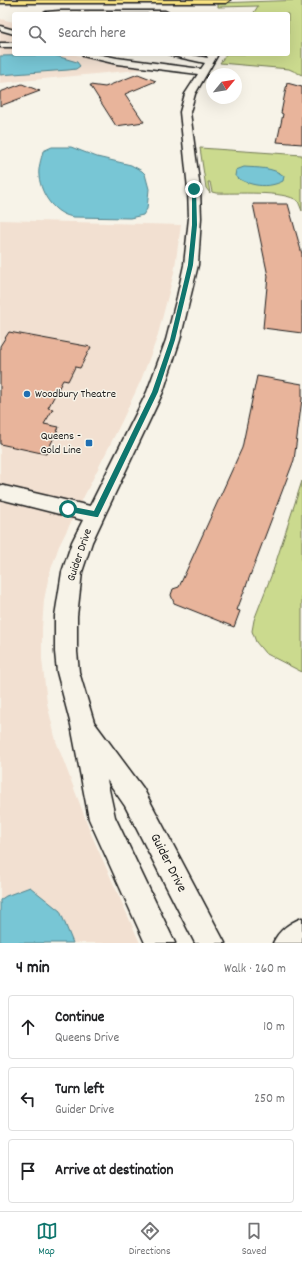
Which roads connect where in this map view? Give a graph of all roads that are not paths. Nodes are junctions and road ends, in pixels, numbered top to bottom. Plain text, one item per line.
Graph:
1 (0, 0) edge
2 (226, 0) edge
3 (0, 28) edge
4 (12, 31) edge
5 (0, 45) edge
6 (12, 45) edge
7 (95, 56) edge
8 (182, 56) edge
9 (208, 62) edge
10 (0, 492) edge
11 (96, 515) junction
12 (83, 725) junction
13 (302, 932) edge
14 (160, 943) edge
15 (210, 943) edge
16 (288, 943) edge

1 - 2 highway
3 - 4 street
5 - 6 street
7 - 9 street
8 - 9 street
9 - 11 street, Guider Drive
10 - 11 street
11 - 12 street, Guider Drive
12 - 14 street, Guider Drive
12 - 15 street, Guider Drive
13 - 16 street

